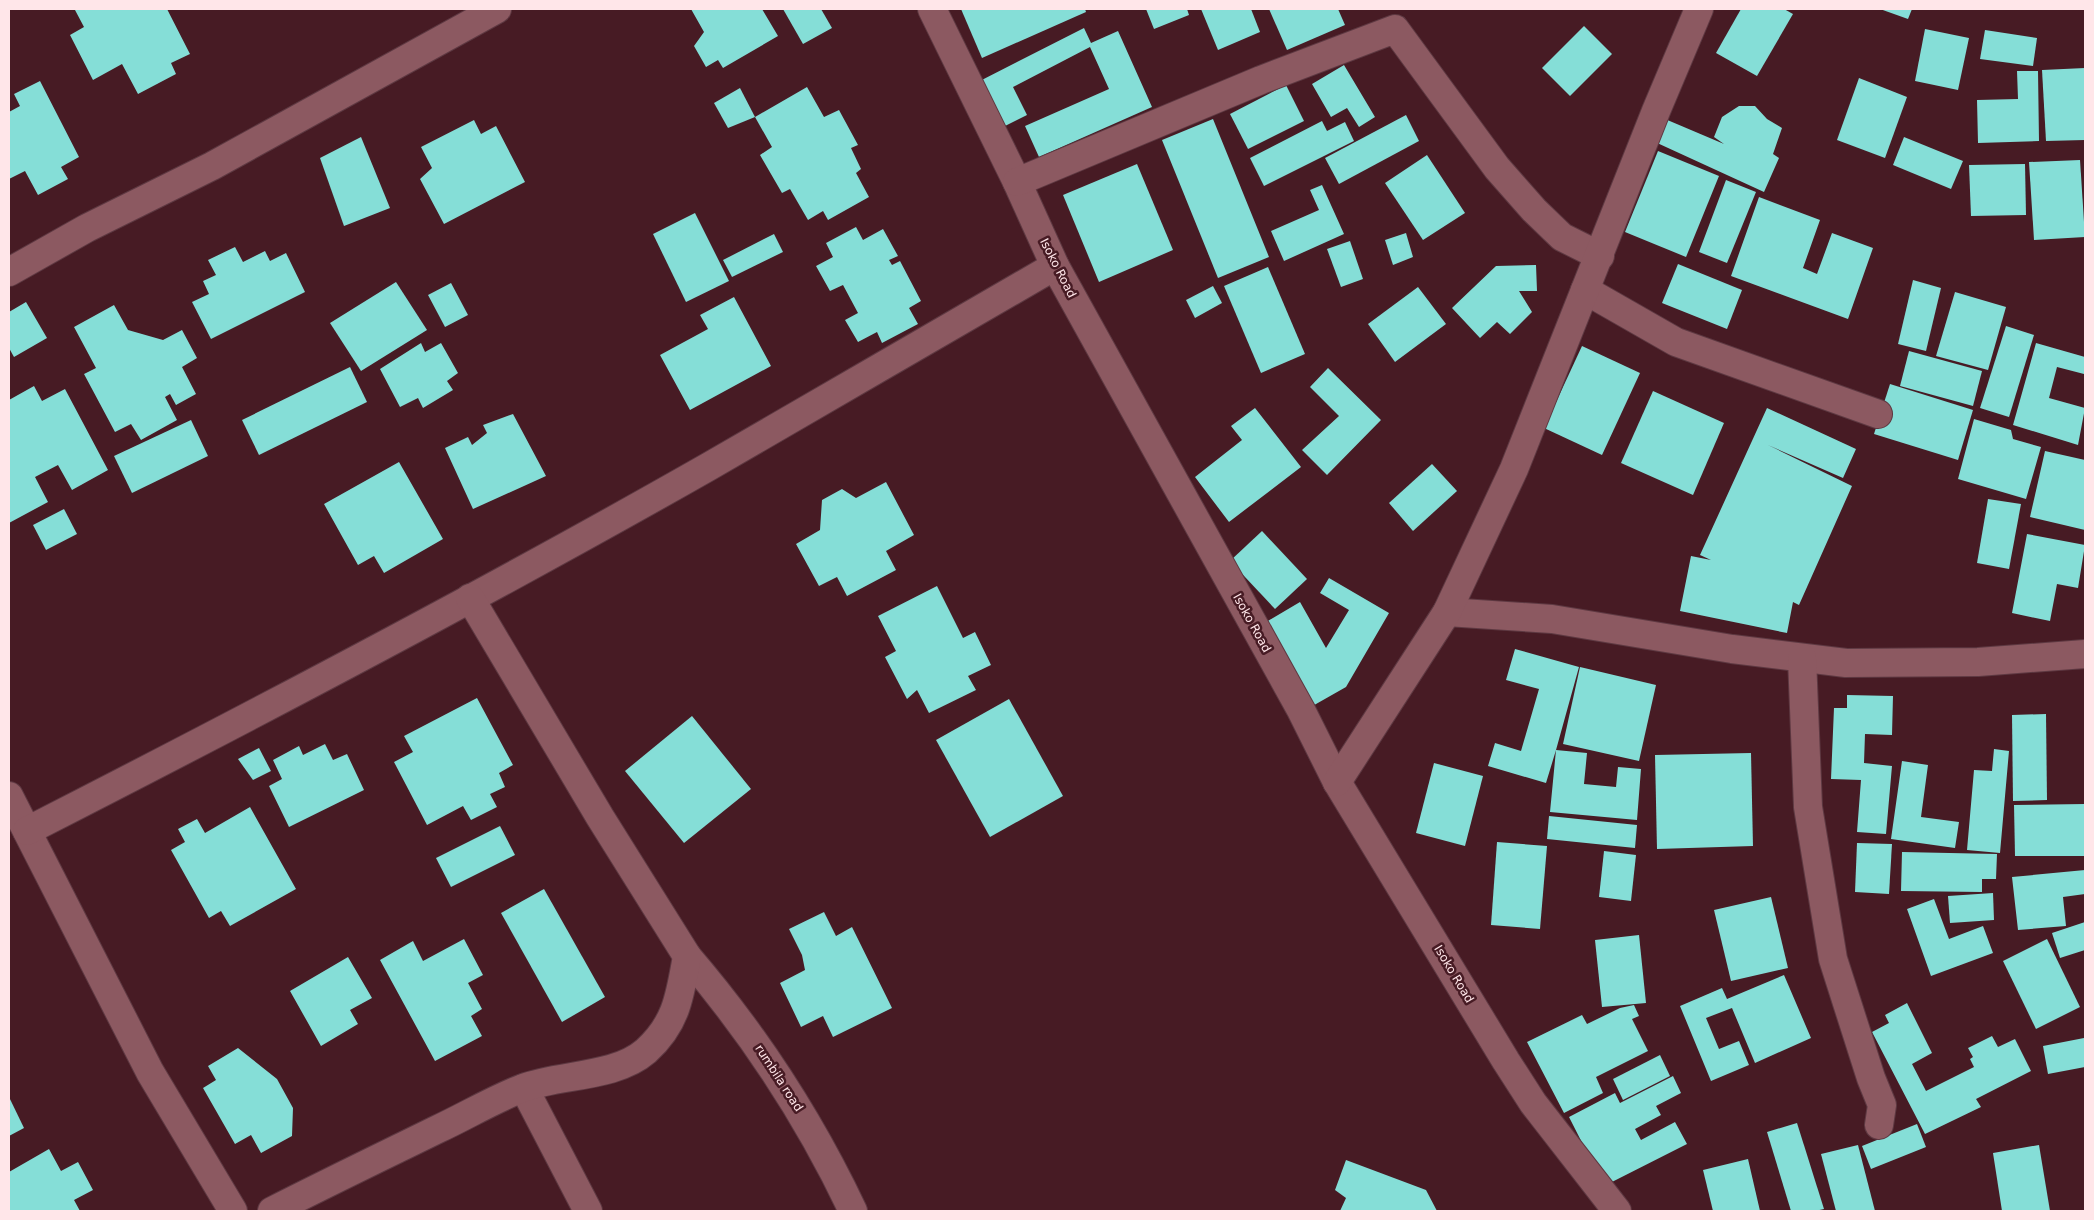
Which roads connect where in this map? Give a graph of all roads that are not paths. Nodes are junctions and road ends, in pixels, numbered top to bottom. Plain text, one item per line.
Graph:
1 (497, 9) edge
2 (932, 9) edge
3 (1699, 9) edge
4 (1017, 182) junction
5 (1600, 256) junction
6 (1055, 266) junction
7 (9, 272) edge
8 (1585, 290) junction
9 (1878, 414) dead end
10 (470, 598) junction
11 (1447, 612) junction
12 (2085, 654) edge
13 (1802, 658) junction
14 (1337, 782) junction
15 (9, 796) edge
16 (27, 831) junction
17 (687, 956) junction
18 (524, 1088) junction
19 (1879, 1125) dead end
20 (233, 1211) edge
21 (272, 1211) edge
22 (588, 1211) edge
23 (853, 1211) edge
24 (1617, 1211) edge

1 - 7 street
2 - 4 street, Isoko Road
3 - 5 street
4 - 5 street
4 - 6 street, Isoko Road
5 - 8 street
6 - 10 street
6 - 14 street, Isoko Road
8 - 9 street
8 - 11 street
10 - 16 street
10 - 17 street, rumbila road
11 - 13 street
11 - 14 street
12 - 13 street
13 - 19 street
14 - 24 street, Isoko Road
15 - 16 street
16 - 20 street
17 - 18 street
17 - 23 street, rumbila road
18 - 21 street
18 - 22 street

